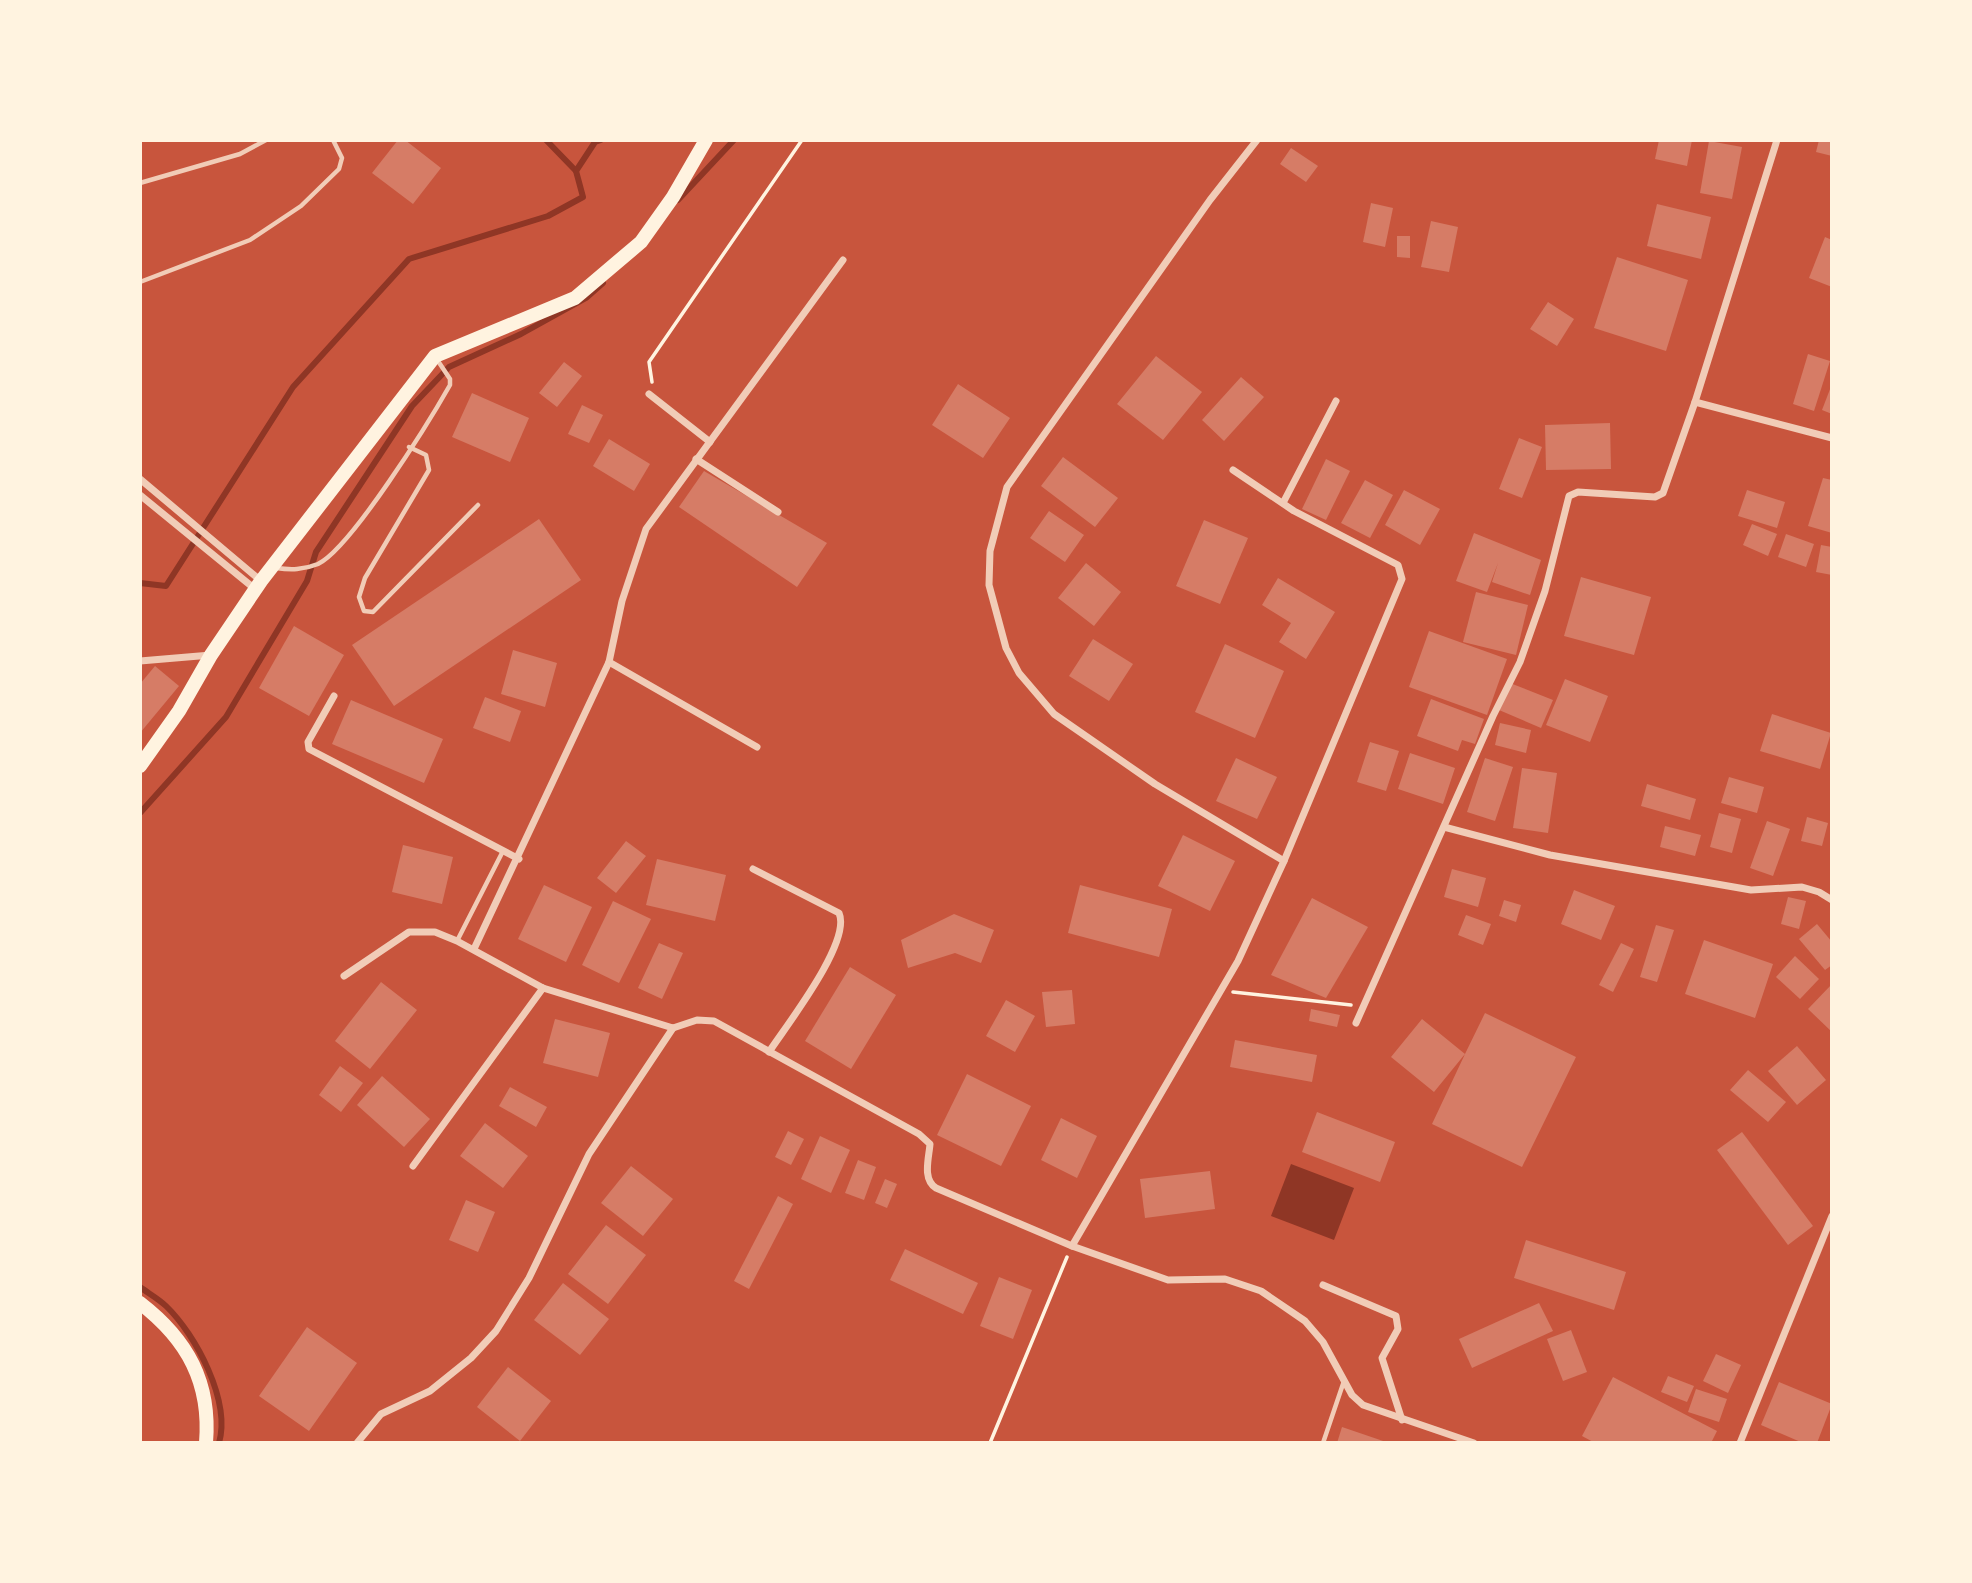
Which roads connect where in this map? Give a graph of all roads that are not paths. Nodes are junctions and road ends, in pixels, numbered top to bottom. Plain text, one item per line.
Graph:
1 (266, 140) edge
2 (333, 140) edge
3 (1257, 140) edge
4 (1777, 140) edge
5 (708, 141) edge
6 (140, 183) edge
7 (843, 260) dead end
8 (140, 282) edge
9 (437, 361) junction
10 (649, 394) road end
11 (1336, 401) dead end
12 (1696, 402) junction
13 (1832, 438) edge
14 (710, 442) junction
15 (409, 447) junction
16 (696, 459) junction
17 (1233, 470) dead end
18 (140, 479) edge
19 (140, 495) edge
20 (1283, 503) junction
21 (478, 505) dead end
22 (778, 512) dead end
23 (271, 567) junction
24 (258, 585) junction
25 (211, 654) junction
26 (140, 661) edge
27 (609, 662) junction
28 (334, 696) dead end
29 (757, 747) dead end
30 (140, 766) edge
31 (1444, 827) junction
32 (503, 851) junction
33 (519, 859) junction
34 (1284, 861) junction
35 (753, 869) dead end
36 (1832, 901) edge
37 (457, 941) junction
38 (474, 949) junction
39 (344, 976) dead end
40 (543, 988) junction
41 (1356, 1023) dead end
42 (673, 1028) junction
43 (769, 1052) junction
44 (413, 1166) dead end
45 (1832, 1216) edge
46 (1072, 1246) junction
47 (1324, 1285) dead end
48 (140, 1303) edge
49 (1344, 1380) junction
50 (1402, 1419) junction
51 (206, 1443) edge
52 (357, 1443) edge
53 (1323, 1443) edge
54 (1474, 1443) edge
55 (1740, 1443) edge

1 - 6 lane
2 - 8 lane
3 - 34 street
4 - 12 street
5 - 9 main road
7 - 14 street
9 - 15 lane
9 - 23 main road
10 - 14 street
11 - 20 street
12 - 13 street
12 - 31 street
14 - 16 street
15 - 21 lane
15 - 23 lane
16 - 22 street
16 - 27 street
17 - 20 street
18 - 24 street
19 - 24 street
20 - 34 street
23 - 24 main road
24 - 25 main road
25 - 26 street
25 - 30 main road
27 - 29 street
27 - 33 street
28 - 32 street
31 - 36 street
31 - 41 street
32 - 33 street
32 - 37 lane
33 - 38 street
34 - 46 street
35 - 43 street
37 - 38 street
37 - 39 street
38 - 40 street
40 - 42 street
40 - 44 street
42 - 43 street
42 - 52 street
43 - 46 street
45 - 55 street
46 - 49 street
47 - 50 street
48 - 51 main road
49 - 50 street
49 - 53 lane
50 - 54 street

